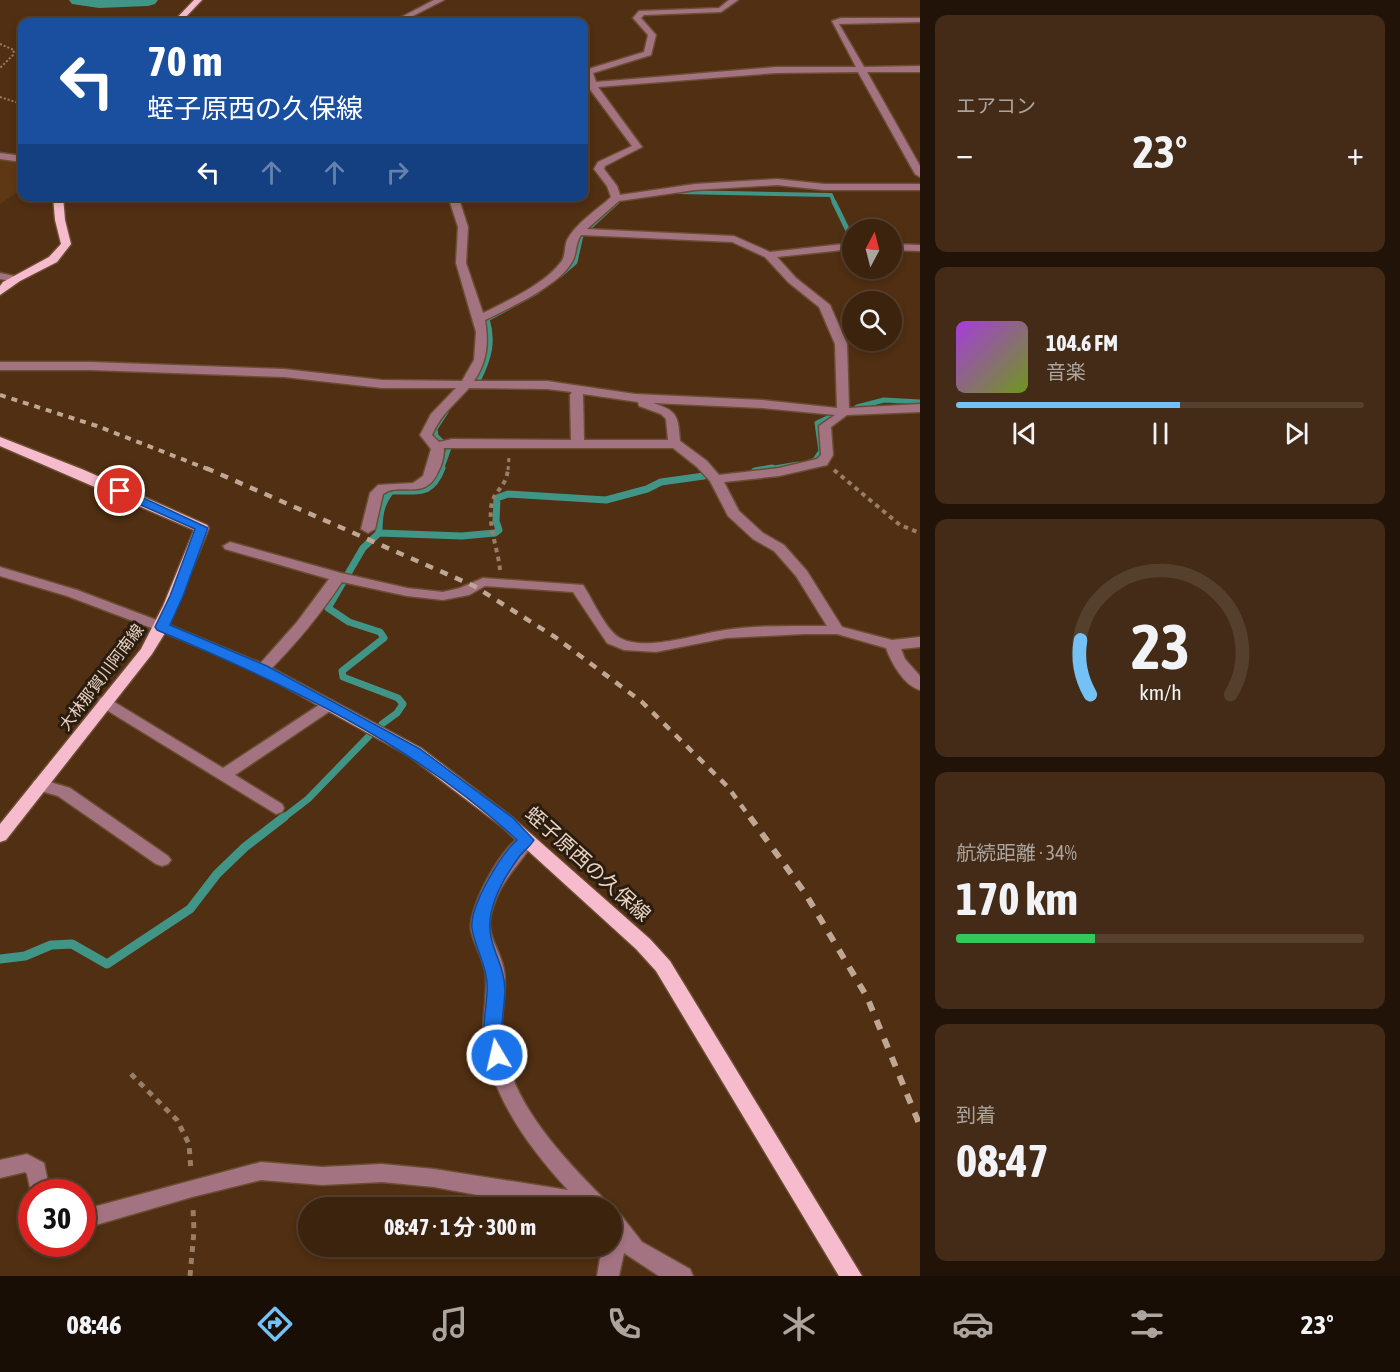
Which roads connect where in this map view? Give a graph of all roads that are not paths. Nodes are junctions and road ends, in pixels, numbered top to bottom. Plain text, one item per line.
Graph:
1 (441, 0) edge
2 (734, 0) edge
3 (198, 1) edge
4 (181, 18) edge
5 (404, 18) edge
6 (920, 21) edge
7 (860, 69) junction
8 (920, 69) edge
9 (588, 86) edge
10 (0, 156) edge
11 (18, 158) edge
12 (920, 174) edge
13 (920, 187) edge
14 (616, 198) junction
15 (58, 201) edge
16 (455, 201) edge
17 (582, 233) junction
18 (842, 247) edge
19 (902, 247) edge
20 (920, 248) edge
21 (769, 255) junction
22 (0, 276) edge
23 (15, 279) junction
24 (0, 292) edge
25 (480, 318) junction
26 (0, 366) edge
27 (465, 384) junction
28 (580, 390) junction
29 (635, 398) junction
30 (920, 408) edge
31 (843, 412) junction
32 (0, 441) edge
33 (578, 444) junction
34 (676, 444) junction
35 (444, 445) junction
36 (716, 479) junction
37 (368, 529) dead end
38 (231, 546) dead end
39 (0, 571) edge
40 (343, 578) junction
41 (162, 627) junction
42 (837, 630) junction
43 (920, 642) edge
44 (892, 645) junction
45 (262, 669) junction
46 (920, 685) edge
47 (106, 702) junction
48 (331, 705) junction
49 (225, 774) junction
50 (40, 785) junction
51 (276, 808) dead end
52 (0, 836) edge
53 (526, 840) junction
54 (162, 860) dead end
55 (0, 1169) edge
56 (38, 1179) edge
57 (542, 1197) edge
58 (589, 1197) edge
59 (96, 1216) edge
60 (622, 1234) edge
61 (610, 1257) edge
62 (608, 1276) edge
63 (682, 1276) edge
64 (851, 1276) edge

1 - 5 street
2 - 9 street
3 - 4 main road
6 - 7 street
7 - 8 street
7 - 9 street
7 - 12 street
9 - 14 street
10 - 11 street
13 - 14 street
14 - 17 street
15 - 23 main road
16 - 25 street
17 - 21 street
17 - 25 street
18 - 21 street
19 - 20 street
21 - 31 street
22 - 23 street
23 - 24 main road
25 - 27 street
26 - 27 street
27 - 28 street
27 - 35 street
28 - 29 street
28 - 33 street
29 - 31 street
29 - 34 street
30 - 31 street
31 - 36 street
32 - 41 main road, 大林那賀川阿南線
33 - 34 street
33 - 35 street
34 - 36 street
35 - 37 street
36 - 42 street
38 - 40 street
39 - 41 street
40 - 42 street
40 - 45 street
41 - 45 main road, 蛭子原西の久保線
41 - 47 main road, 大林那賀川阿南線
42 - 44 street
43 - 44 street
44 - 46 street
45 - 48 main road, 蛭子原西の久保線
47 - 49 street
47 - 50 main road, 大林那賀川阿南線
48 - 49 street
48 - 53 main road, 蛭子原西の久保線
49 - 51 street
50 - 52 main road, 大林那賀川阿南線
50 - 54 street
53 - 58 street
53 - 64 main road, 蛭子原西の久保線
55 - 56 street
57 - 59 street
60 - 63 street
61 - 62 street

